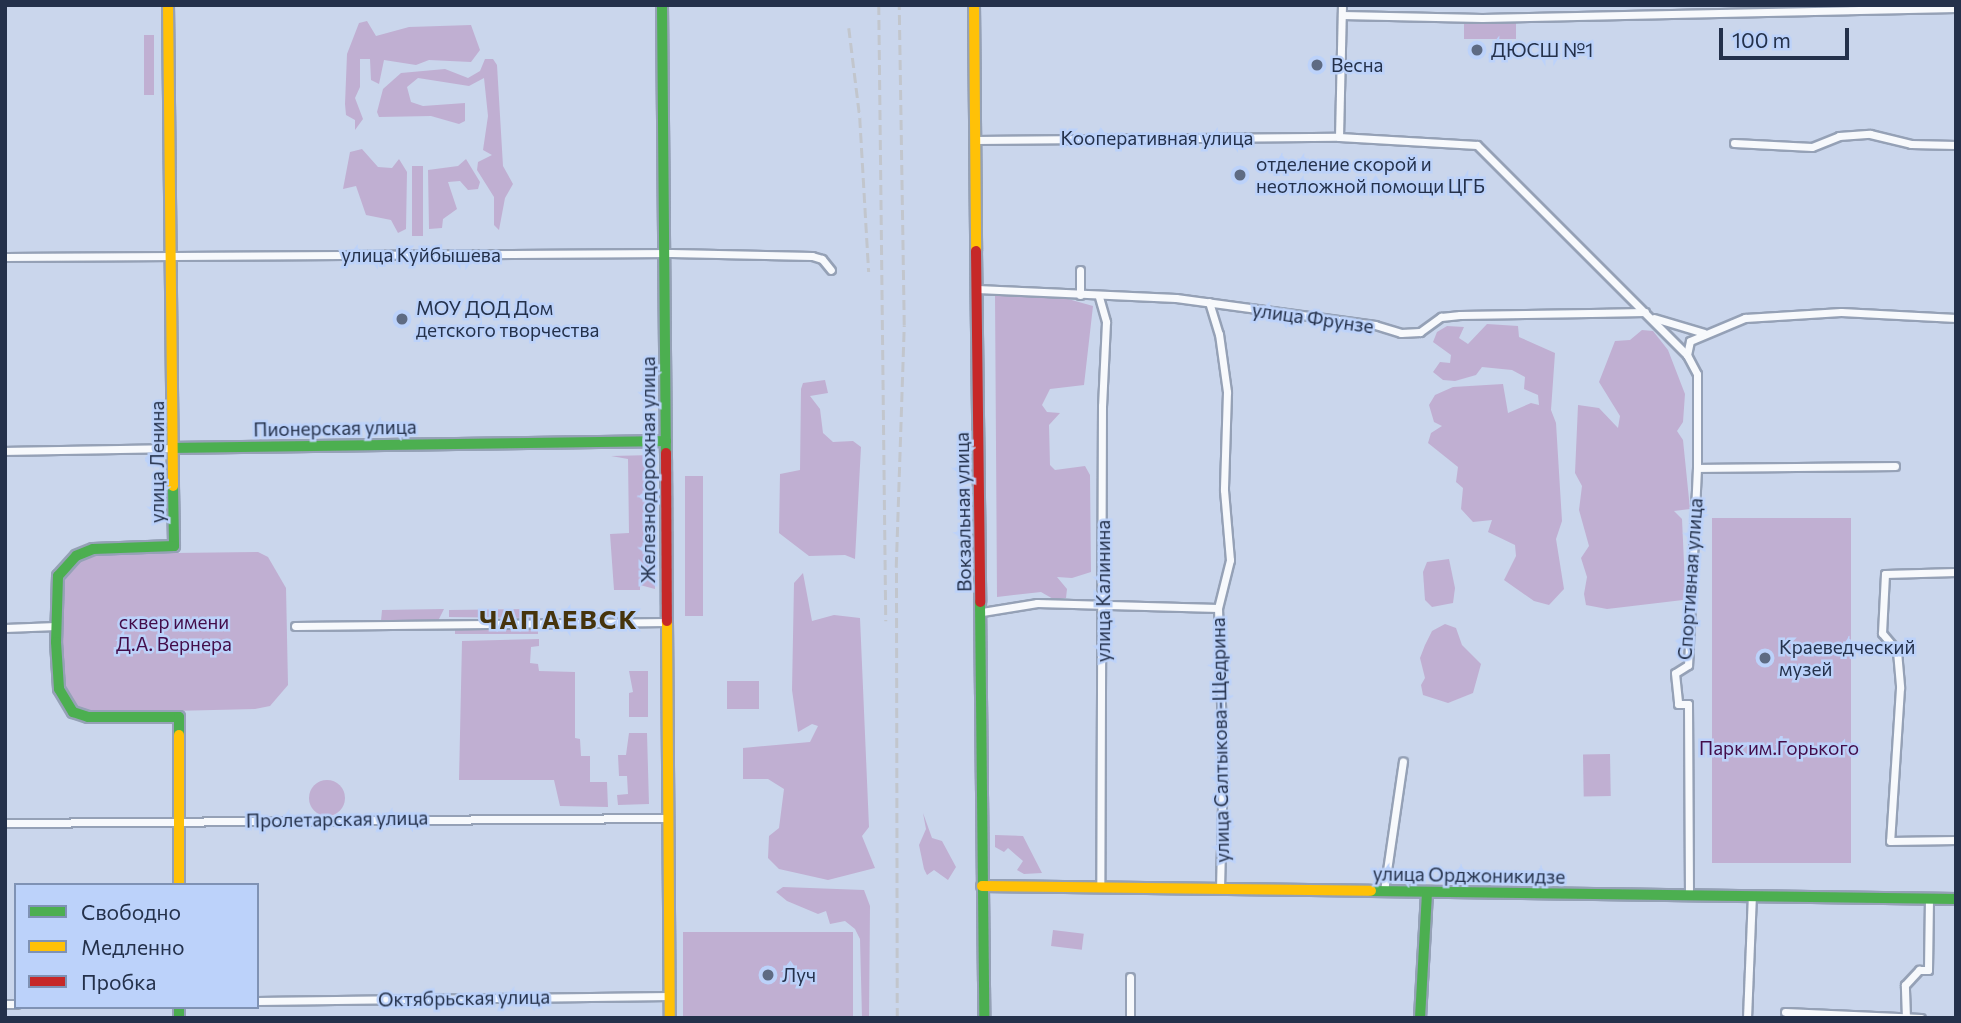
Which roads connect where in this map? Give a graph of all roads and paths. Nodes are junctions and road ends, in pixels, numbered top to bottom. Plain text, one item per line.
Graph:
1 (168, 5) edge
2 (662, 5) edge
3 (974, 5) edge
4 (1342, 5) edge
5 (1956, 8) edge
6 (1342, 15) junction
7 (1339, 137) junction
8 (976, 140) junction
9 (1734, 143) dead end
10 (1956, 145) edge
11 (664, 254) junction
12 (170, 255) junction
13 (5, 257) edge
14 (831, 270) dead end
15 (1080, 270) dead end
16 (977, 289) junction
17 (1080, 295) junction
18 (1099, 297) junction
19 (1209, 302) junction
20 (1648, 315) junction
21 (1956, 318) edge
22 (1704, 333) junction
23 (1687, 355) junction
24 (1697, 374) joint
25 (666, 441) junction
26 (175, 448) junction
27 (5, 451) edge
28 (1895, 466) dead end
29 (1698, 468) junction
30 (1956, 572) edge
31 (1102, 605) junction
32 (1218, 608) junction
33 (982, 612) junction
34 (667, 622) junction
35 (56, 626) junction
36 (295, 626) dead end
37 (5, 628) edge
38 (1404, 761) dead end
39 (669, 818) junction
40 (180, 822) junction
41 (5, 823) edge
42 (1956, 840) edge
43 (180, 883) edge
44 (982, 886) junction
45 (1100, 886) junction
46 (1220, 889) junction
47 (1384, 891) junction
48 (1427, 892) junction
49 (1689, 894) junction
50 (1752, 895) junction
51 (1929, 899) junction
52 (1956, 900) edge
53 (1130, 977) dead end
54 (670, 996) junction
55 (259, 1001) edge
56 (1785, 1012) dead end
57 (1906, 1017) edge
58 (670, 1018) edge
59 (984, 1018) edge
60 (1130, 1018) edge
61 (1420, 1018) edge
62 (1746, 1018) edge
63 (1921, 1018) edge

1 - 12 street, улица Ленина
2 - 11 street, Железнодорожная улица
3 - 8 street, Вокзальная улица
4 - 6 street
5 - 6 street
6 - 7 street
7 - 8 street, Кооперативная улица
7 - 20 street, Кооперативная улица
8 - 16 street, Вокзальная улица
9 - 10 street
11 - 12 street, улица Куйбышева
11 - 14 street, улица Куйбышева
11 - 25 street, Железнодорожная улица
12 - 13 street, улица Куйбышева
12 - 26 street, улица Ленина
15 - 17 street
16 - 17 street, улица Фрунзе
16 - 33 street, Вокзальная улица
17 - 18 street, улица Фрунзе
18 - 19 street, улица Фрунзе
18 - 31 street, улица Калинина
19 - 20 street, улица Фрунзе
19 - 32 street, улица Салтыкова-Щедрина
20 - 22 street
20 - 23 street, Кооперативная улица
21 - 22 street
22 - 23 street
23 - 24 street, Кооперативная улица
24 - 29 street, Спортивная улица
25 - 26 street, Пионерская улица
25 - 34 street, Железнодорожная улица
26 - 27 street, Пионерская улица
26 - 35 street, улица Ленина
28 - 29 street
29 - 49 street, Спортивная улица
30 - 42 street
31 - 32 street
31 - 33 street
31 - 45 street, улица Калинина
32 - 46 street, улица Салтыкова-Щедрина
33 - 44 street, Вокзальная улица
34 - 36 street
34 - 39 street, Железнодорожная улица
35 - 37 street
35 - 40 street, улица Ленина
38 - 47 street
39 - 40 street, Пролетарская улица
39 - 54 street, Железнодорожная улица
40 - 41 street, Пролетарская улица
40 - 43 street, улица Ленина
44 - 45 street, улица Орджоникидзе
44 - 59 street, Вокзальная улица
45 - 46 street, улица Орджоникидзе
46 - 47 street, улица Орджоникидзе
47 - 48 street, улица Орджоникидзе
48 - 49 street, улица Орджоникидзе
48 - 61 street
49 - 50 street, улица Орджоникидзе
50 - 51 street, улица Орджоникидзе
50 - 62 street
51 - 52 street, улица Орджоникидзе
51 - 57 street
53 - 60 street
54 - 55 street, Октябрьская улица
54 - 58 street, Железнодорожная улица
56 - 57 street
57 - 63 street

